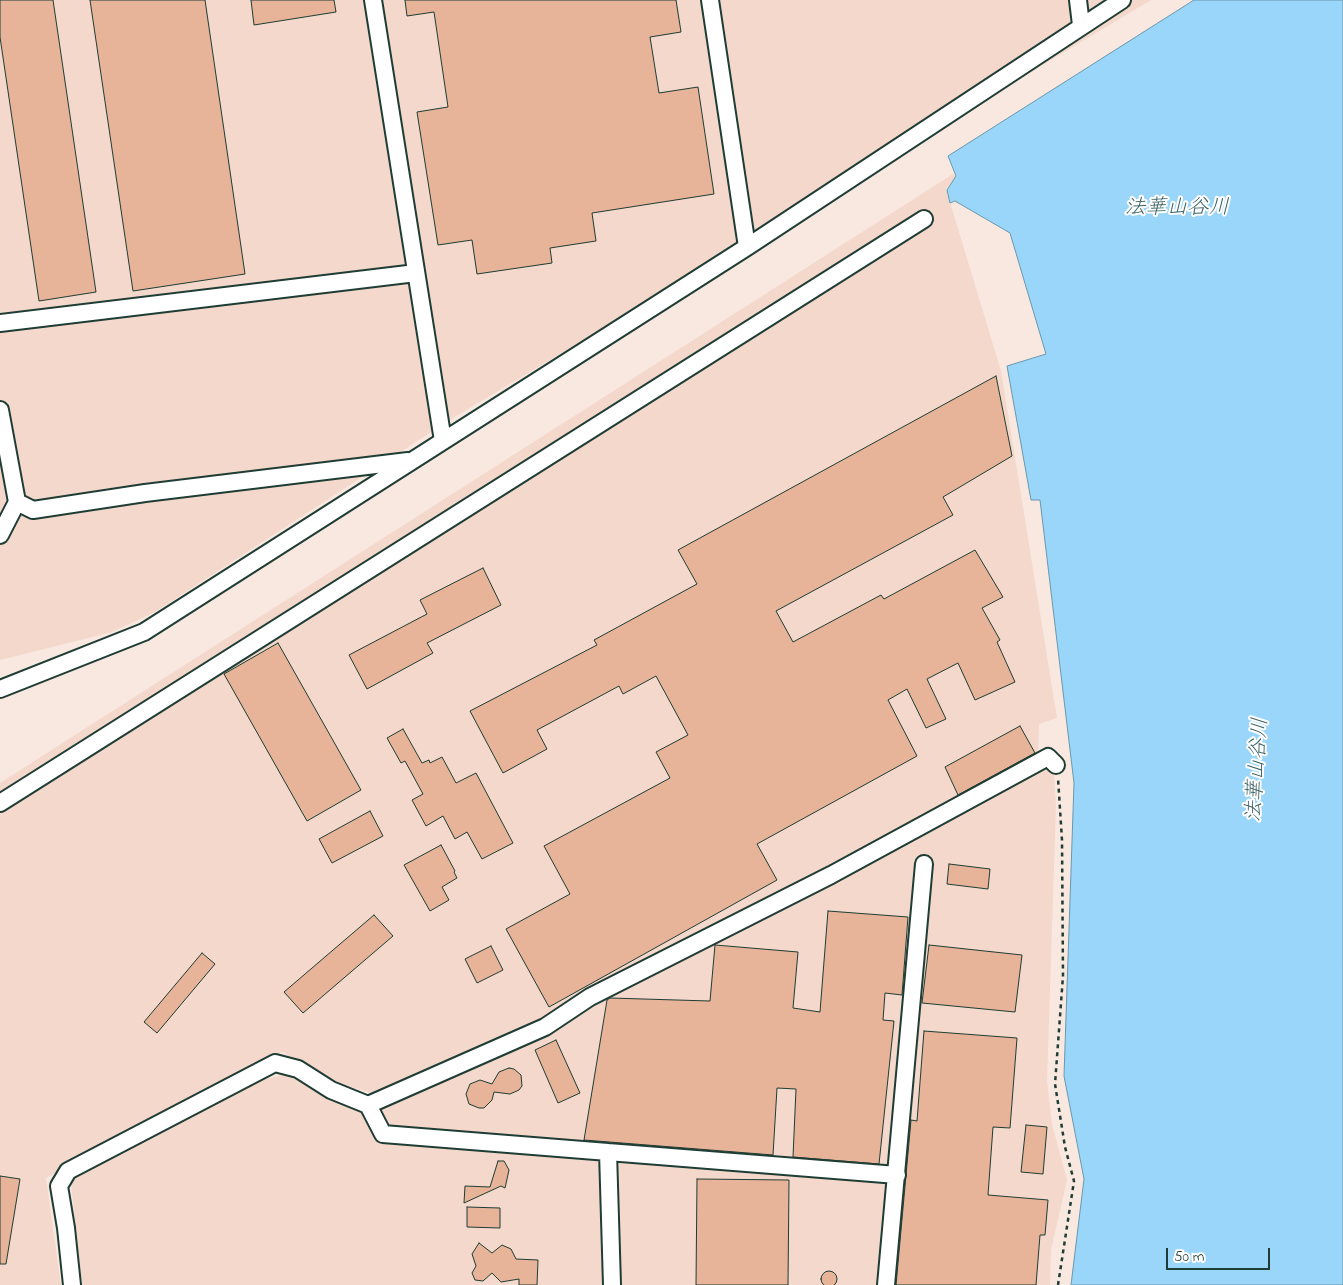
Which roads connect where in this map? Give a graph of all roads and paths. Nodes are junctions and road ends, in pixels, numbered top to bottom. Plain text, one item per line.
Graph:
1 (373, 0) edge
2 (710, 0) edge
3 (1078, 0) edge
4 (1122, 0) edge
5 (1081, 25) junction
6 (924, 219) dead end
7 (747, 247) junction
8 (416, 273) junction
9 (0, 323) edge
10 (0, 410) edge
11 (442, 441) junction
12 (412, 461) junction
13 (17, 502) junction
14 (0, 535) edge
15 (0, 689) edge
16 (1056, 764) joint
17 (0, 803) edge
18 (924, 864) dead end
19 (368, 1106) junction
20 (608, 1152) junction
21 (897, 1176) junction
22 (72, 1285) edge
23 (612, 1285) edge
24 (886, 1285) edge
25 (1058, 1285) edge

1 - 8 street
2 - 7 street
3 - 5 street
4 - 5 street
5 - 7 street
6 - 17 street
7 - 11 street
8 - 9 street
8 - 11 street
10 - 13 street
11 - 12 street
12 - 13 street
12 - 15 street
13 - 14 street
16 - 19 street
16 - 25 path
18 - 21 street
19 - 20 street
19 - 22 street
20 - 21 street
20 - 23 street
21 - 24 street

